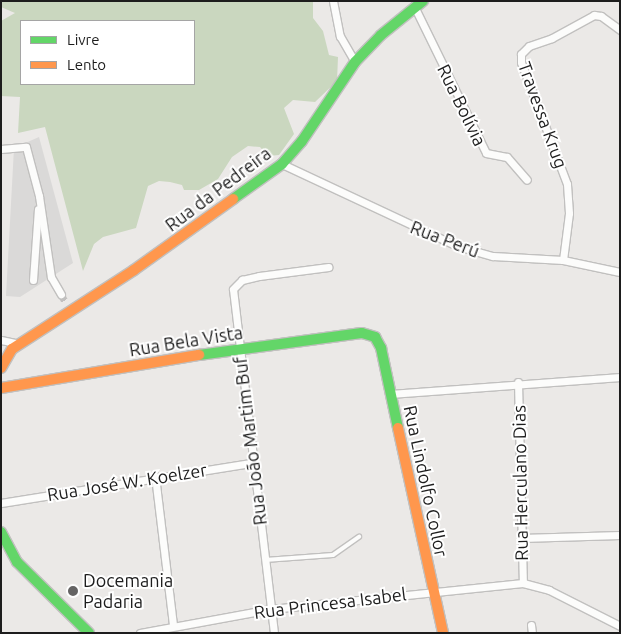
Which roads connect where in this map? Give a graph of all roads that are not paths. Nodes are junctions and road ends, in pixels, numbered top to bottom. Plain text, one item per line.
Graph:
1 (333, 1) edge
2 (424, 1) edge
3 (414, 8) junction
4 (620, 30) edge
5 (355, 62) junction
6 (1, 149) edge
7 (282, 164) junction
8 (527, 180) dead end
9 (39, 196) junction
10 (563, 260) junction
11 (328, 267) dead end
12 (620, 272) edge
13 (33, 280) dead end
14 (61, 294) tunnel mouth
15 (375, 337) joint
16 (1, 340) edge
17 (20, 344) junction
18 (239, 348) junction
19 (1, 368) edge
20 (620, 377) edge
21 (518, 382) junction
22 (1, 388) edge
23 (390, 394) junction
24 (252, 463) junction
25 (155, 476) junction
26 (1, 503) edge
27 (1, 532) edge
28 (620, 535) edge
29 (359, 537) dead end
30 (521, 538) junction
31 (264, 560) junction
32 (523, 583) junction
33 (434, 590) junction
34 (271, 609) junction
35 (173, 625) junction
36 (620, 626) edge
37 (89, 633) edge
38 (140, 633) edge
39 (274, 633) edge
40 (443, 633) edge

1 - 5 street
2 - 3 street, Rua da Pedreira
3 - 5 street, Rua da Pedreira
3 - 8 street, Rua Bolívia
4 - 10 street, Travessa Krug
5 - 7 street, Rua da Pedreira
6 - 9 street
7 - 10 street, Rua Perú
7 - 17 street, Rua da Pedreira
9 - 13 street
9 - 14 street
10 - 12 street, Rua Perú
11 - 18 street, Rua João Martim Buf
15 - 18 street, Rua Bela Vista
15 - 23 street, Rua Lindolfo Collor
16 - 17 street
17 - 19 street, Rua da Pedreira
18 - 22 street, Rua Bela Vista
18 - 24 street, Rua João Martim Buf
20 - 21 street
21 - 23 street
21 - 30 street, Rua Herculano Dias
23 - 33 street, Rua Lindolfo Collor
24 - 25 street, Rua José W. Koelzer
24 - 31 street, Rua João Martim Buf
25 - 26 street, Rua José W. Koelzer
25 - 35 street
27 - 37 street
28 - 30 street
29 - 31 lane
30 - 32 street, Rua Herculano Dias
31 - 34 street, Rua João Martim Buf
32 - 33 street, Rua Princesa Isabel
32 - 36 street, Rua Princesa Isabel
33 - 34 street, Rua Princesa Isabel
33 - 40 street, Rua Lindolfo Collor
34 - 35 street, Rua Princesa Isabel
34 - 39 street, Rua João Martim Buf
35 - 38 street, Rua Princesa Isabel

